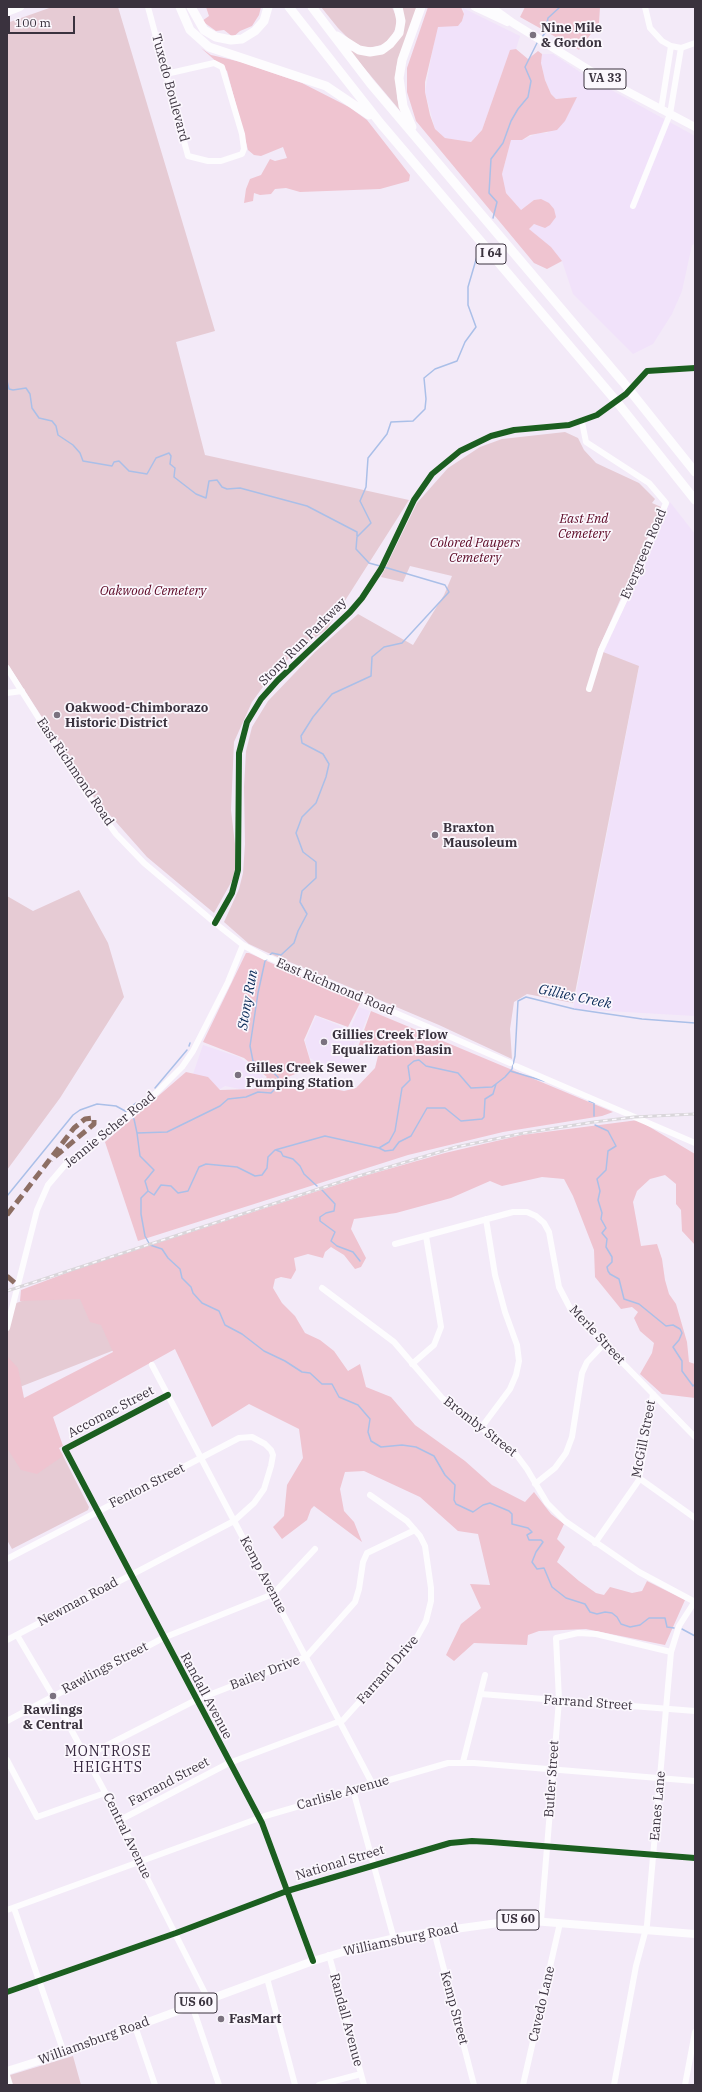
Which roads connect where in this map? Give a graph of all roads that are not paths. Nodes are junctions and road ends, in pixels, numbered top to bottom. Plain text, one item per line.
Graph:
1 (20, 7) edge
2 (148, 7) edge
3 (180, 7) edge
4 (191, 7) edge
5 (268, 7) edge
6 (289, 7) edge
7 (312, 7) edge
8 (398, 7) edge
9 (421, 7) edge
10 (475, 7) edge
11 (490, 7) edge
12 (645, 7) edge
13 (7, 12) edge
14 (513, 24) junction
15 (331, 33) junction
16 (695, 43) edge
17 (671, 46) junction
18 (681, 48) junction
19 (166, 74) junction
20 (661, 110) junction
21 (670, 114) junction
22 (381, 124) junction
23 (695, 127) edge
24 (415, 134) junction
25 (633, 206) dead end
26 (695, 368) edge
27 (582, 422) junction
28 (695, 472) edge
29 (695, 500) edge
30 (7, 668) edge
31 (589, 689) dead end
32 (22, 691) junction
33 (7, 693) edge
34 (215, 923) junction
35 (243, 945) junction
36 (695, 1143) edge
37 (486, 1219) junction
38 (426, 1236) junction
39 (395, 1244) dead end
40 (322, 1288) dead end
41 (14, 1295) junction
42 (7, 1303) edge
43 (7, 1328) edge
44 (604, 1344) junction
45 (412, 1364) junction
46 (152, 1365) dead end
47 (653, 1394) junction
48 (168, 1395) junction
49 (481, 1428) junction
50 (695, 1437) edge
51 (65, 1449) joint
52 (273, 1455) joint
53 (201, 1458) junction
54 (639, 1478) junction
55 (535, 1484) junction
56 (370, 1495) dead end
57 (97, 1512) junction
58 (695, 1518) edge
59 (234, 1521) junction
60 (416, 1530) junction
61 (595, 1543) junction
62 (315, 1549) dead end
63 (7, 1560) edge
64 (130, 1574) junction
65 (273, 1594) junction
66 (695, 1601) edge
67 (17, 1635) junction
68 (163, 1638) junction
69 (7, 1640) edge
70 (671, 1652) junction
71 (306, 1657) junction
72 (485, 1675) dead end
73 (480, 1694) junction
74 (53, 1696) junction
75 (196, 1700) junction
76 (559, 1700) junction
77 (666, 1708) junction
78 (695, 1711) edge
79 (7, 1721) edge
80 (339, 1721) junction
81 (86, 1756) junction
82 (7, 1760) edge
83 (463, 1762) junction
84 (229, 1763) junction
85 (553, 1770) junction
86 (660, 1778) junction
87 (695, 1781) edge
88 (373, 1785) junction
89 (353, 1790) junction
90 (105, 1793) junction
91 (259, 1818) junction
92 (120, 1820) junction
93 (547, 1846) junction
94 (654, 1854) junction
95 (695, 1858) edge
96 (140, 1862) junction
97 (374, 1865) junction
98 (287, 1891) junction
99 (14, 1908) junction
100 (7, 1910) edge
101 (541, 1921) junction
102 (560, 1923) junction
103 (646, 1930) junction
104 (434, 1931) junction
105 (176, 1933) junction
106 (695, 1934) edge
107 (394, 1938) junction
108 (330, 1955) junction
109 (313, 1961) junction
110 (266, 1978) junction
111 (39, 1980) junction
112 (7, 1992) edge
113 (208, 1999) junction
114 (192, 2004) junction
115 (135, 2026) junction
116 (695, 2032) edge
117 (64, 2053) junction
118 (7, 2071) edge
119 (361, 2074) junction
120 (7, 2075) edge
121 (10, 2085) edge
122 (155, 2085) edge
123 (219, 2085) edge
124 (295, 2085) edge
125 (319, 2085) edge
126 (364, 2085) edge
127 (474, 2085) edge
128 (523, 2085) edge
129 (614, 2085) edge
130 (685, 2085) edge

1 - 13 main road
2 - 19 street, Tuxedo Boulevard
3 - 22 highway
4 - 5 highway
6 - 22 highway, I 64
7 - 15 highway, I 64
8 - 15 highway
9 - 24 highway
10 - 14 main road, VA 33
11 - 14 main road, VA 33
12 - 17 street
14 - 20 main road, VA 33
15 - 24 highway, I 64
16 - 18 street
17 - 18 street
17 - 20 street
18 - 21 street
19 - 19 street, Tuxedo Boulevard
20 - 21 main road, VA 33
21 - 23 main road, VA 33
21 - 25 street
22 - 29 highway, I 64
24 - 28 highway, I 64
26 - 27 street, Stony Run Parkway
27 - 31 street, Evergreen Road
27 - 34 street, Stony Run Parkway
30 - 32 street, East Richmond Road
32 - 33 street
32 - 34 street, East Richmond Road
34 - 35 street, East Richmond Road
35 - 36 street, East Richmond Road
35 - 41 street, Jennie Scher Road
37 - 38 street, Merle Street
37 - 44 street, Merle Street
37 - 49 street
38 - 39 street, Merle Street
38 - 45 street
40 - 45 street, Bromby Street
41 - 42 street
41 - 43 street, Jennie Scher Road
44 - 47 street, Merle Street
44 - 55 street
45 - 49 street, Bromby Street
46 - 48 street, Kemp Avenue
47 - 50 street, Merle Street
47 - 54 street, McGill Street
48 - 51 street, Accomac Street
48 - 53 street, Kemp Avenue
49 - 55 street, Bromby Street
51 - 57 street, Randall Avenue
52 - 53 street, Fenton Street
52 - 59 street, Newman Road
53 - 57 street, Fenton Street
53 - 59 street, Kemp Avenue
54 - 58 street
54 - 61 street, McGill Street
55 - 61 street, Bromby Street
56 - 60 street, Farrand Drive
57 - 63 street, Fenton Street
57 - 64 street, Randall Avenue
59 - 64 street, Newman Road
59 - 65 street, Kemp Avenue
60 - 71 street, Bailey Drive
60 - 80 street, Farrand Drive
61 - 66 street, Bromby Street
62 - 65 street
64 - 67 street, Newman Road
64 - 68 street, Randall Avenue
65 - 68 street, Rawlings Street
65 - 71 street, Kemp Avenue
66 - 70 street, Eanes Lane
67 - 69 street, Newman Road
67 - 74 street, Central Avenue
68 - 74 street, Rawlings Street
68 - 75 street, Randall Avenue
70 - 76 street, Butler Street
70 - 77 street, Eanes Lane
71 - 75 street, Bailey Drive
71 - 80 street, Kemp Avenue
72 - 73 street
73 - 76 street, Farrand Street
73 - 83 street
74 - 79 street, Rawlings Street
74 - 81 street, Central Avenue
75 - 81 street, Bailey Drive
75 - 84 street, Randall Avenue
76 - 77 street, Farrand Street
76 - 85 street, Butler Street
77 - 78 street, Farrand Street
77 - 86 street, Eanes Lane
80 - 84 street, Farrand Street
80 - 88 street, Kemp Avenue
81 - 90 street, Central Avenue
82 - 90 street
83 - 85 street, Carlisle Avenue
83 - 88 street, Carlisle Avenue
84 - 91 street, Randall Avenue
84 - 92 street, Farrand Street
85 - 86 street, Carlisle Avenue
85 - 93 street, Butler Street
86 - 87 street, Carlisle Avenue
86 - 94 street, Eanes Lane
88 - 89 street, Carlisle Avenue
89 - 91 street, Carlisle Avenue
89 - 97 street
90 - 92 street, Central Avenue
91 - 96 street, Carlisle Avenue
91 - 98 street, Randall Avenue
92 - 96 street, Central Avenue
93 - 94 street, National Street
93 - 97 street, National Street
93 - 101 street, Butler Street
94 - 95 street, National Street
94 - 103 street, Eanes Lane
96 - 99 street, Carlisle Avenue
96 - 105 street, Central Avenue
97 - 98 street, National Street
97 - 107 street
98 - 105 street, National Street
98 - 109 street, Randall Avenue
99 - 100 street, Carlisle Avenue
99 - 111 street
101 - 102 main road, Williamsburg Road / US 60
101 - 104 main road, Williamsburg Road / US 60
102 - 103 main road, Williamsburg Road / US 60
102 - 128 street, Cavedo Lane
103 - 106 main road, Williamsburg Road / US 60
103 - 129 street, Eanes Lane
104 - 107 main road, Williamsburg Road / US 60
104 - 127 street, Kemp Street
105 - 111 street, National Street
105 - 113 street, Central Avenue
107 - 108 main road, Williamsburg Road / US 60
108 - 109 main road, Williamsburg Road / US 60
108 - 119 street, Randall Avenue
109 - 110 main road, Williamsburg Road / US 60
110 - 113 main road, Williamsburg Road / US 60
110 - 124 street
111 - 112 street, National Street
111 - 117 street
113 - 114 main road, Williamsburg Road / US 60
114 - 115 main road, Williamsburg Road / US 60
114 - 123 street
115 - 117 main road, Williamsburg Road / US 60
115 - 122 street
116 - 130 street
117 - 118 main road, Williamsburg Road / US 60
119 - 125 street
119 - 126 street, Randall Avenue
120 - 121 street

